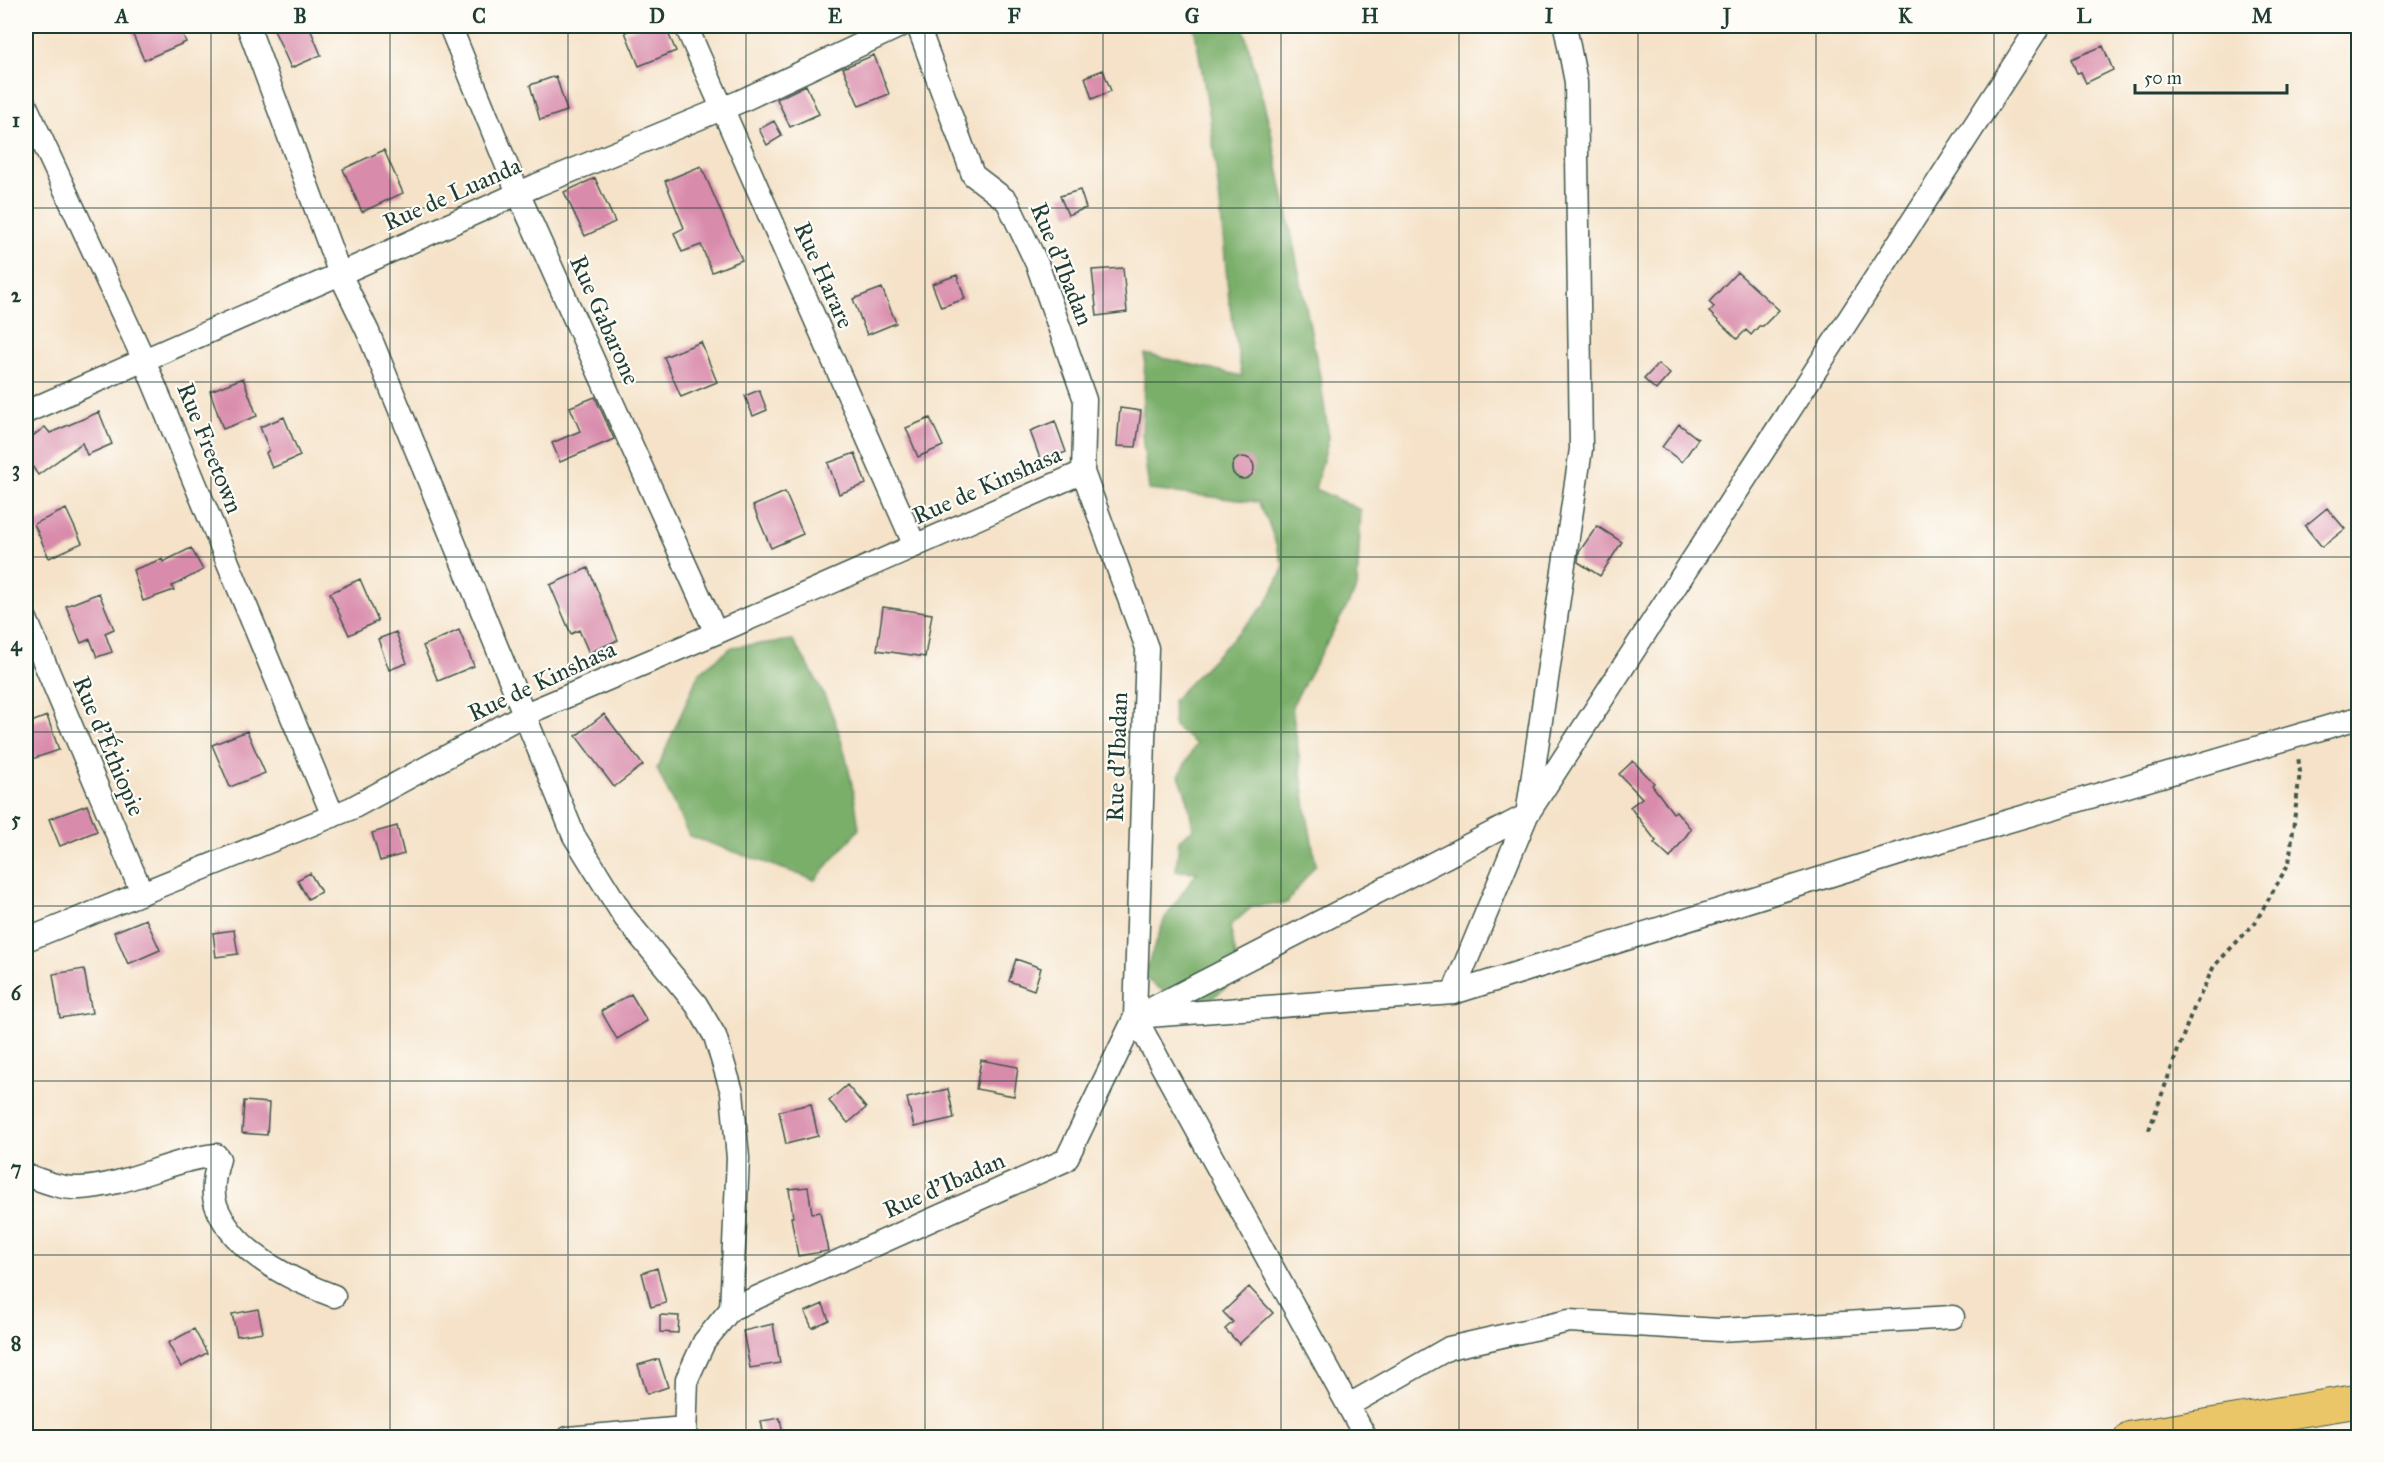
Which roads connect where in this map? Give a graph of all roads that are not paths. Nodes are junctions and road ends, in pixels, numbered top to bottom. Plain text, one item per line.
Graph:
1 (248, 26) edge
2 (450, 26) edge
3 (686, 26) edge
4 (900, 26) edge
5 (918, 26) edge
6 (1565, 26) edge
7 (2039, 26) edge
8 (26, 106) edge
9 (721, 109) junction
10 (518, 194) junction
11 (340, 274) junction
12 (144, 360) junction
13 (26, 412) edge
14 (1083, 472) junction
15 (915, 546) junction
16 (26, 619) edge
17 (716, 633) junction
18 (523, 715) junction
19 (2358, 718) edge
20 (1527, 815) junction
21 (333, 816) junction
22 (142, 893) junction
23 (26, 940) edge
24 (1453, 993) junction
25 (1135, 1017) junction
26 (26, 1175) edge
27 (334, 1296) dead end
28 (731, 1310) junction
29 (1953, 1317) dead end
30 (2358, 1401) edge
31 (1349, 1405) junction
32 (685, 1433) edge
33 (568, 1437) edge
34 (1366, 1437) edge
35 (2131, 1437) edge

1 - 11 street
2 - 10 street, Rue Gabarone
3 - 9 street, Rue Harare
4 - 9 street, Rue de Luanda
5 - 14 street, Rue d'Ibadan
6 - 20 street
7 - 20 street
8 - 12 street, Rue Freetown
9 - 10 street, Rue de Luanda
9 - 15 street, Rue Harare
10 - 11 street, Rue de Luanda
10 - 17 street, Rue Gabarone
11 - 12 street, Rue de Luanda
11 - 18 street
12 - 13 street, Rue de Luanda
12 - 21 street, Rue Freetown
14 - 15 street, Rue de Kinshasa
14 - 25 street, Rue d'Ibadan
15 - 17 street, Rue de Kinshasa
16 - 22 street, Rue d'Éthiopie
17 - 18 street, Rue de Kinshasa
18 - 21 street, Rue de Kinshasa
18 - 28 street
19 - 24 street
20 - 24 street
20 - 25 street
21 - 22 street, Rue de Kinshasa
22 - 23 street, Rue de Kinshasa
24 - 25 street
25 - 28 street, Rue d'Ibadan
25 - 31 street
26 - 27 street
28 - 32 street
29 - 31 street
30 - 35 highway
31 - 34 street
32 - 33 street

